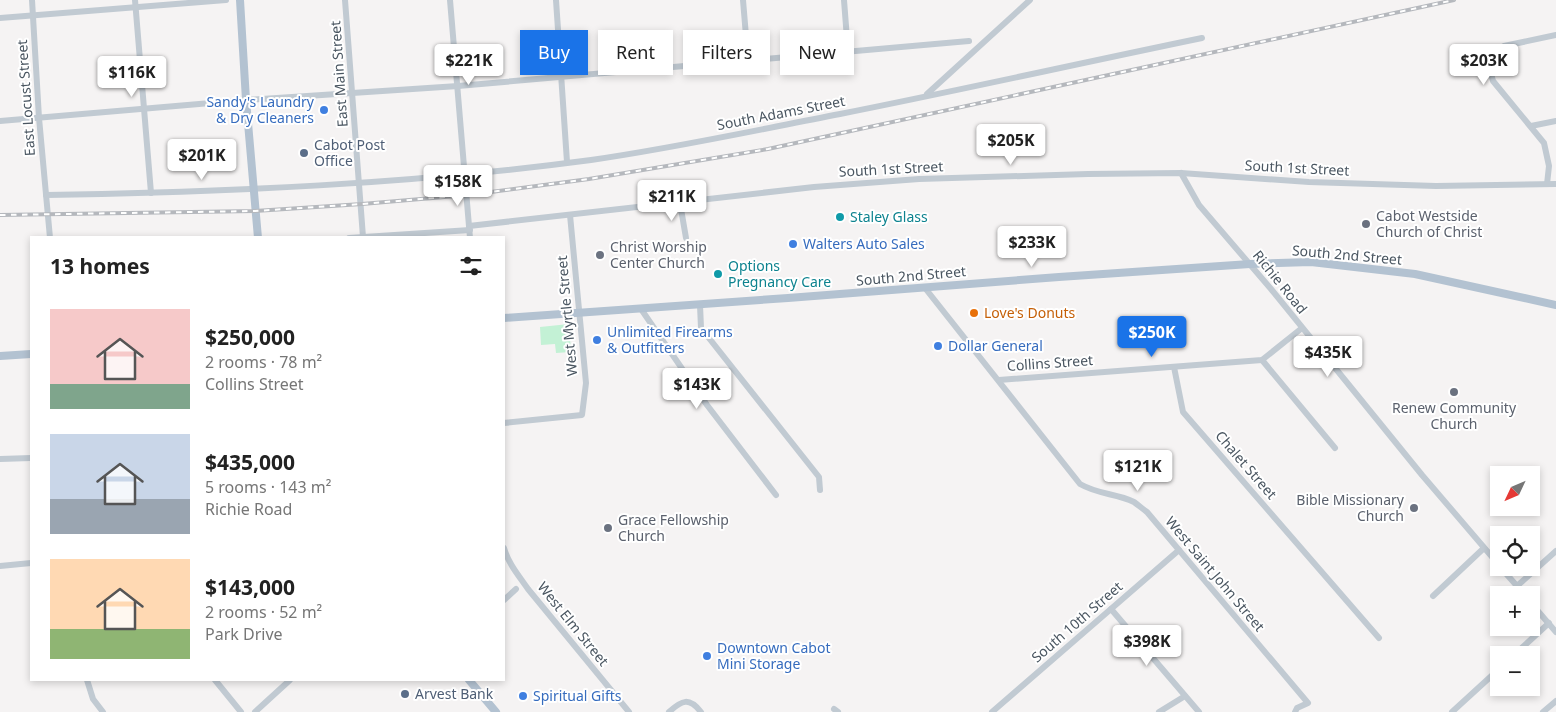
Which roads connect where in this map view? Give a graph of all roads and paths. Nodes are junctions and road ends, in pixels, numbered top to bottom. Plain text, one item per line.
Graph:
1 (32, 0) edge
2 (226, 0) edge
3 (240, 0) edge
4 (345, 0) edge
5 (450, 0) edge
6 (556, 0) edge
7 (743, 0) edge
8 (844, 0) edge
9 (1030, 0) edge
10 (135, 3) edge
11 (34, 16) junction
12 (0, 18) edge
13 (746, 30) edge
14 (846, 30) edge
15 (1556, 35) edge
16 (1202, 38) dead end
17 (969, 40) dead end
18 (854, 51) edge
19 (683, 66) edge
20 (562, 77) junction
21 (458, 86) junction
22 (352, 93) junction
23 (924, 96) junction
24 (246, 100) junction
25 (143, 108) junction
26 (40, 118) junction
27 (0, 121) edge
28 (1556, 121) edge
29 (1531, 126) junction
30 (567, 162) junction
31 (1181, 173) junction
32 (465, 175) junction
33 (359, 182) junction
34 (1547, 184) junction
35 (1556, 184) edge
36 (254, 189) junction
37 (151, 193) junction
38 (46, 195) junction
39 (680, 203) junction
40 (570, 214) junction
41 (470, 228) junction
42 (50, 236) edge
43 (258, 236) edge
44 (363, 236) edge
45 (470, 236) edge
46 (686, 238) dead end
47 (1250, 264) junction
48 (925, 288) junction
49 (700, 305) junction
50 (1556, 305) edge
51 (641, 309) junction
52 (578, 314) junction
53 (505, 318) edge
54 (1302, 328) junction
55 (30, 354) edge
56 (0, 356) edge
57 (1262, 360) junction
58 (1174, 367) junction
59 (999, 380) junction
60 (505, 423) edge
61 (1335, 448) dead end
62 (30, 458) edge
63 (0, 459) edge
64 (820, 490) dead end
65 (776, 495) dead end
66 (1484, 548) junction
67 (1179, 550) junction
68 (1556, 551) edge
69 (505, 552) edge
70 (1490, 555) edge
71 (30, 563) edge
72 (0, 566) edge
73 (1508, 576) edge
74 (1517, 586) joint
75 (516, 589) dead end
76 (1433, 596) dead end
77 (505, 599) edge
78 (1111, 609) junction
79 (1540, 613) edge
80 (1549, 623) junction
81 (1556, 632) edge
82 (1378, 638) dead end
83 (1524, 646) edge
84 (1490, 677) edge
85 (87, 681) edge
86 (216, 681) edge
87 (289, 681) edge
88 (470, 681) edge
89 (1185, 696) junction
90 (1556, 701) edge
91 (103, 712) edge
92 (241, 712) edge
93 (255, 712) edge
94 (496, 712) edge
95 (629, 712) edge
96 (669, 712) edge
97 (701, 712) edge
98 (992, 712) edge
99 (1159, 712) edge
100 (1199, 712) edge
101 (1295, 712) edge
102 (1452, 712) edge
103 (1544, 712) edge

1 - 11 street, East Locust Street
2 - 10 street
3 - 24 main road
4 - 22 street, East Main Street
5 - 21 street
6 - 20 street
7 - 13 street
8 - 14 street
9 - 23 street
10 - 11 street
10 - 25 street
11 - 12 street
11 - 26 street, East Locust Street
15 - 29 street
16 - 23 street, South Adams Street
17 - 18 street
19 - 20 street
20 - 21 street
20 - 30 street
21 - 22 street
21 - 32 street
22 - 24 street
22 - 33 street, East Main Street
23 - 30 street, South Adams Street
24 - 25 street
24 - 36 main road
25 - 26 street
25 - 37 street
26 - 27 street
26 - 38 street, East Locust Street
28 - 29 street
29 - 34 street
30 - 32 street, South Adams Street
31 - 34 street, South 1st Street
31 - 39 street, South 1st Street
31 - 47 street, Richie Road
32 - 33 street, South Adams Street
32 - 41 street
33 - 36 street, South Adams Street
33 - 44 street, East Main Street
34 - 35 street, South 1st Street
36 - 37 street, South Adams Street
36 - 43 main road
37 - 38 street, South Adams Street
38 - 42 street, East Locust Street
39 - 40 street, South 1st Street
39 - 46 street
40 - 41 street, South 1st Street
40 - 52 street, West Myrtle Street
41 - 44 street, South 1st Street
41 - 45 street
47 - 48 main road, South 2nd Street
47 - 50 main road, South 2nd Street
47 - 54 street, Richie Road
48 - 49 main road, South 2nd Street
48 - 59 street, West Saint John Street
49 - 51 main road, South 2nd Street
49 - 64 street
51 - 52 main road, South 2nd Street
51 - 65 street
52 - 53 main road, South 2nd Street
52 - 60 street, West Myrtle Street
54 - 57 street
54 - 66 street, Richie Road
55 - 56 main road
57 - 58 street, Collins Street
57 - 61 street
58 - 59 street, Collins Street
58 - 82 street, Chalet Street
59 - 67 street, West Saint John Street
62 - 63 street
66 - 70 street, Richie Road
66 - 76 street
67 - 78 street, South 10th Street
67 - 101 street, West Saint John Street
68 - 74 street
69 - 95 street, West Elm Street
71 - 72 street
73 - 74 street
75 - 77 street
78 - 89 street
78 - 98 street, South 10th Street
79 - 80 street
80 - 81 street
80 - 83 street
84 - 102 street
85 - 91 street
86 - 92 street
87 - 93 street
88 - 94 main road
89 - 99 street
89 - 100 street
90 - 103 street
96 - 97 street

